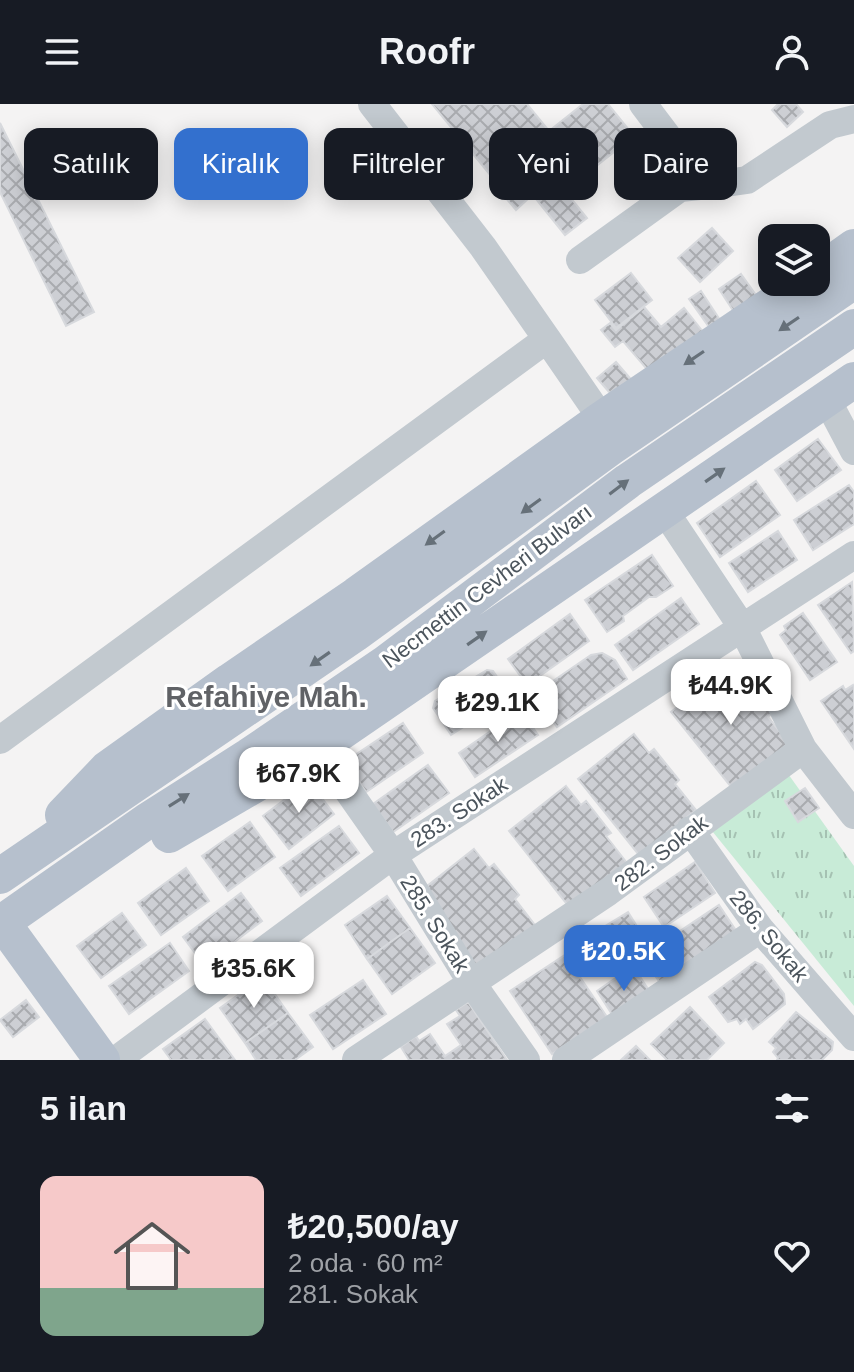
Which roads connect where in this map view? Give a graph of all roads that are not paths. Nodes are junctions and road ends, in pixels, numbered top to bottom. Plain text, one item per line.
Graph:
1 (372, 104) edge
2 (643, 104) edge
3 (854, 119) edge
4 (661, 128) edge
5 (737, 181) edge
6 (663, 200) edge
7 (854, 247) edge
8 (580, 260) dead end
9 (830, 264) edge
10 (854, 281) edge
11 (784, 296) edge
12 (854, 327) edge
13 (547, 339) junction
14 (840, 389) edge
15 (602, 419) junction
16 (854, 451) edge
17 (664, 510) junction
18 (854, 555) edge
19 (742, 627) junction
20 (0, 740) edge
21 (318, 748) junction
22 (803, 749) junction
23 (854, 815) edge
24 (690, 830) junction
25 (393, 855) junction
26 (5, 871) edge
27 (1, 924) edge
28 (760, 929) junction
29 (471, 982) junction
30 (854, 1037) edge
31 (854, 1053) edge
32 (102, 1060) edge
33 (116, 1060) edge
34 (356, 1060) edge
35 (526, 1060) edge
36 (566, 1060) edge
37 (848, 1060) edge

1 - 13 street
2 - 4 street
3 - 5 street
6 - 8 street
7 - 9 main road
10 -> 26 main road, Necmettin Cevheri Bulvarı
11 -> 15 main road
27 -> 12 main road, Necmettin Cevheri Bulvarı
13 - 15 street
13 - 20 street
14 - 16 street
17 -> 14 main road
15 -> 26 main road
17 - 19 street
21 -> 17 main road
18 - 19 street, 283. Sokak
19 - 22 street
19 - 25 street, 283. Sokak
21 - 25 street, 285. Sokak
21 - 27 main road
22 - 23 street
22 - 24 street, 282. Sokak
24 - 28 street, 286. Sokak
24 - 29 street, 282. Sokak
25 - 29 street, 285. Sokak
25 - 33 street, 283. Sokak
27 - 32 main road
28 - 30 street, 286. Sokak
28 - 36 street
29 - 34 street, 282. Sokak
29 - 35 street, 285. Sokak
31 - 37 street

